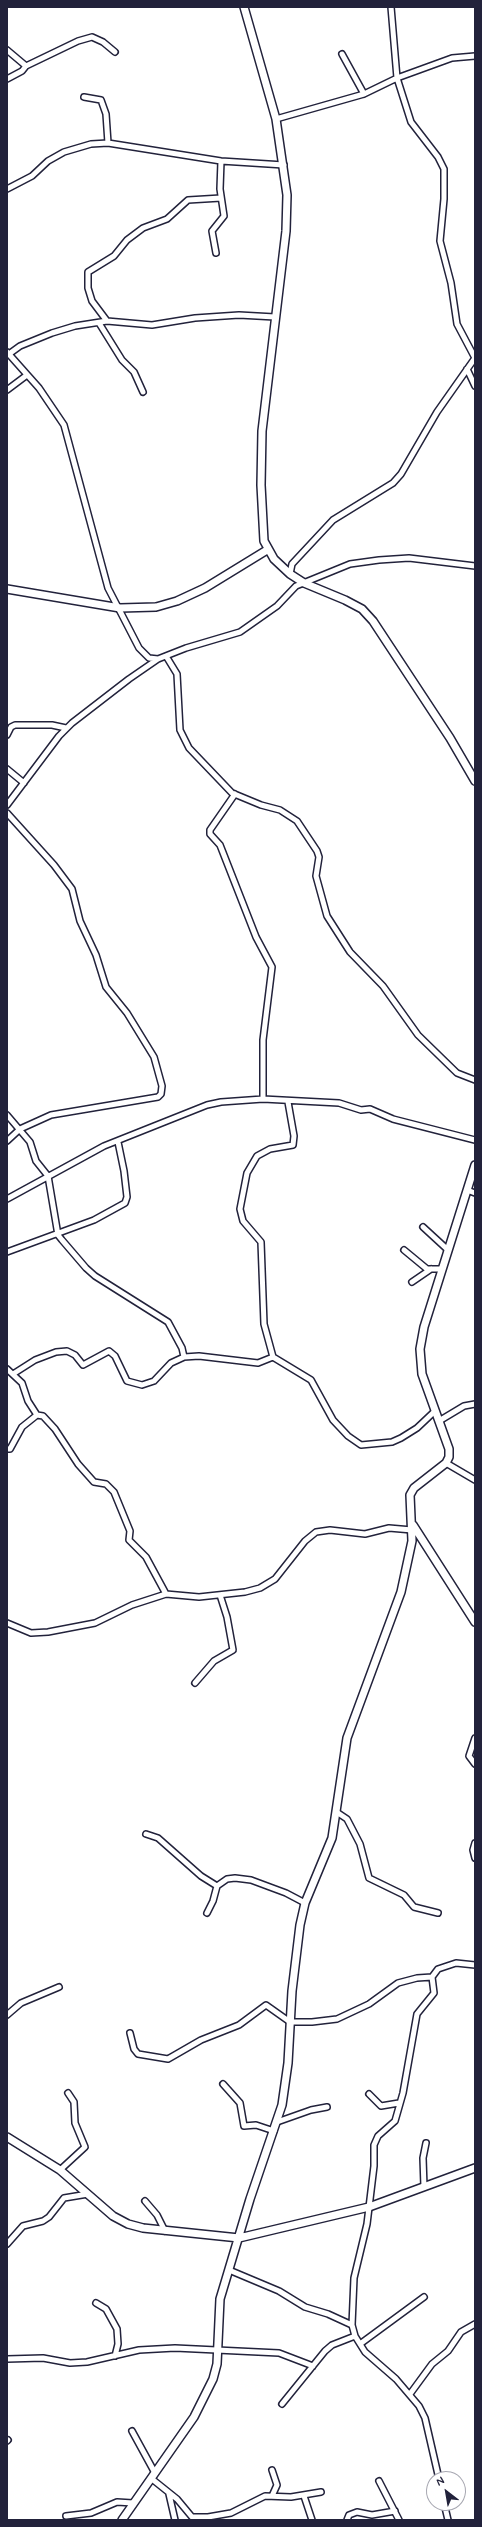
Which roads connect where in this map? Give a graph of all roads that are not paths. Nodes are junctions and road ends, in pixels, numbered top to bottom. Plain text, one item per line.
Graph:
1 (244, 7) edge
2 (391, 7) edge
3 (7, 50) edge
4 (115, 52) dead end
5 (342, 54) dead end
6 (475, 56) edge
7 (26, 66) junction
8 (397, 78) junction
9 (7, 79) edge
10 (364, 94) junction
11 (84, 97) dead end
12 (276, 119) junction
13 (108, 143) junction
14 (221, 161) junction
15 (284, 165) junction
16 (7, 189) edge
17 (221, 198) junction
18 (216, 253) dead end
19 (275, 317) junction
20 (107, 321) junction
21 (99, 323) junction
22 (8, 353) edge
23 (467, 369) junction
24 (27, 375) junction
25 (475, 386) edge
26 (7, 390) edge
27 (143, 392) dead end
28 (267, 550) junction
29 (475, 566) edge
30 (290, 574) junction
31 (304, 583) junction
32 (7, 589) edge
33 (120, 608) junction
34 (166, 656) junction
35 (158, 659) junction
36 (66, 728) junction
37 (7, 736) edge
38 (7, 769) edge
39 (475, 780) edge
40 (24, 783) junction
41 (235, 794) junction
42 (7, 805) edge
43 (7, 813) edge
44 (475, 1080) edge
45 (264, 1099) junction
46 (288, 1102) junction
47 (7, 1115) edge
48 (20, 1129) junction
49 (475, 1140) edge
50 (7, 1141) edge
51 (118, 1142) junction
52 (475, 1165) edge
53 (48, 1176) junction
54 (467, 1190) junction
55 (475, 1193) edge
56 (7, 1199) edge
57 (423, 1227) dead end
58 (58, 1234) junction
59 (404, 1250) dead end
60 (448, 1250) junction
61 (7, 1252) edge
62 (431, 1269) junction
63 (442, 1269) junction
64 (412, 1282) dead end
65 (184, 1357) junction
66 (273, 1357) junction
67 (7, 1369) edge
68 (13, 1374) junction
69 (475, 1404) edge
70 (435, 1411) junction
71 (37, 1415) junction
72 (439, 1421) junction
73 (7, 1449) edge
74 (446, 1464) junction
75 (475, 1480) edge
76 (411, 1521) junction
77 (412, 1530) junction
78 (166, 1594) junction
79 (220, 1596) junction
80 (475, 1622) edge
81 (8, 1625) edge
82 (195, 1683) dead end
83 (475, 1738) edge
84 (475, 1764) edge
85 (338, 1813) junction
86 (146, 1834) dead end
87 (475, 1843) edge
88 (475, 1858) edge
89 (217, 1886) junction
90 (305, 1903) junction
91 (207, 1913) dead end
92 (438, 1913) dead end
93 (475, 1965) edge
94 (432, 1977) junction
95 (59, 1987) dead end
96 (7, 2015) edge
97 (290, 2022) junction
98 (130, 2033) dead end
99 (223, 2084) dead end
100 (68, 2093) dead end
101 (369, 2094) dead end
102 (399, 2103) junction
103 (327, 2107) dead end
104 (277, 2122) junction
105 (274, 2131) junction
106 (7, 2137) edge
107 (426, 2142) dead end
108 (475, 2168) edge
109 (60, 2170) junction
110 (424, 2187) junction
111 (90, 2194) junction
112 (145, 2201) dead end
113 (369, 2207) junction
114 (166, 2231) junction
115 (239, 2238) junction
116 (7, 2244) edge
117 (229, 2270) junction
118 (424, 2298) dead end
119 (96, 2302) dead end
120 (475, 2324) edge
121 (352, 2325) junction
122 (355, 2336) junction
123 (360, 2344) junction
124 (218, 2352) junction
125 (115, 2356) junction
126 (7, 2360) edge
127 (313, 2366) junction
128 (410, 2394) junction
129 (282, 2404) dead end
130 (132, 2431) dead end
131 (272, 2470) dead end
132 (437, 2471) edge
133 (153, 2476) junction
134 (379, 2481) dead end
135 (322, 2492) dead end
136 (169, 2494) junction
137 (272, 2496) junction
138 (304, 2496) junction
139 (133, 2504) junction
140 (395, 2511) junction
141 (66, 2516) dead end
142 (447, 2518) edge
143 (122, 2520) edge
144 (175, 2520) edge
145 (312, 2520) edge
146 (347, 2520) edge
147 (399, 2520) edge
148 (442, 2520) edge

1 - 12 street
2 - 8 street
3 - 7 street
4 - 7 street
5 - 10 street
6 - 8 street
7 - 9 street
8 - 10 street
8 - 23 street
10 - 12 street
11 - 13 street
12 - 15 street
13 - 14 street
13 - 16 street
14 - 15 street
14 - 17 street
15 - 19 street
17 - 18 street
17 - 20 street
19 - 20 street
19 - 28 street
20 - 21 street
21 - 22 street
21 - 27 street
22 - 24 street
23 - 25 street
23 - 30 street
24 - 26 street
24 - 33 street
28 - 30 street
28 - 33 street
29 - 31 street
30 - 31 street
31 - 34 street
31 - 39 street
32 - 33 street
33 - 35 street
34 - 35 street
34 - 41 street
35 - 36 street
36 - 37 street
36 - 40 street
38 - 40 street
40 - 42 street
41 - 44 street
41 - 45 street
43 - 48 street
45 - 46 street
45 - 51 street
46 - 49 street
46 - 66 street
47 - 48 street
48 - 50 street
48 - 53 street
51 - 53 street
51 - 58 street
52 - 54 street
53 - 56 street
53 - 58 street
54 - 55 street
54 - 60 street
57 - 60 street
58 - 61 street
58 - 65 street
59 - 62 street
60 - 63 street
62 - 63 street
62 - 64 street
63 - 70 street
65 - 66 street
65 - 68 street
66 - 70 street
67 - 68 street
68 - 71 street
69 - 72 street
70 - 72 street
71 - 73 street
71 - 78 street
72 - 74 street
74 - 75 street
74 - 76 street
76 - 77 street
76 - 80 street
77 - 79 street
77 - 85 street
78 - 79 street
78 - 81 street
79 - 82 street
83 - 84 street
85 - 90 street
85 - 92 street
86 - 89 street
87 - 88 street
89 - 90 street
89 - 91 street
90 - 97 street
93 - 94 street
94 - 97 street
94 - 102 street
95 - 96 street
97 - 98 street
97 - 104 street
99 - 105 street
100 - 109 street
101 - 102 street
102 - 113 street
103 - 104 street
104 - 105 street
105 - 115 street
106 - 109 street
107 - 110 street
108 - 110 street
109 - 111 street
110 - 113 street
111 - 114 street
111 - 116 street
112 - 114 street
113 - 115 street
113 - 121 street
114 - 115 street
115 - 117 street
117 - 121 street
117 - 124 street
118 - 123 street
119 - 125 street
120 - 128 street
121 - 122 street
122 - 123 street
122 - 127 street
123 - 128 street
124 - 125 street
124 - 127 street
124 - 133 street
125 - 126 street
127 - 129 street
128 - 132 street
130 - 133 street
131 - 137 street
133 - 136 street
133 - 139 street
134 - 140 street
135 - 138 street
136 - 137 street
136 - 144 street
137 - 138 street
138 - 145 street
139 - 141 street
139 - 143 street
140 - 146 street
140 - 147 street
142 - 148 street

